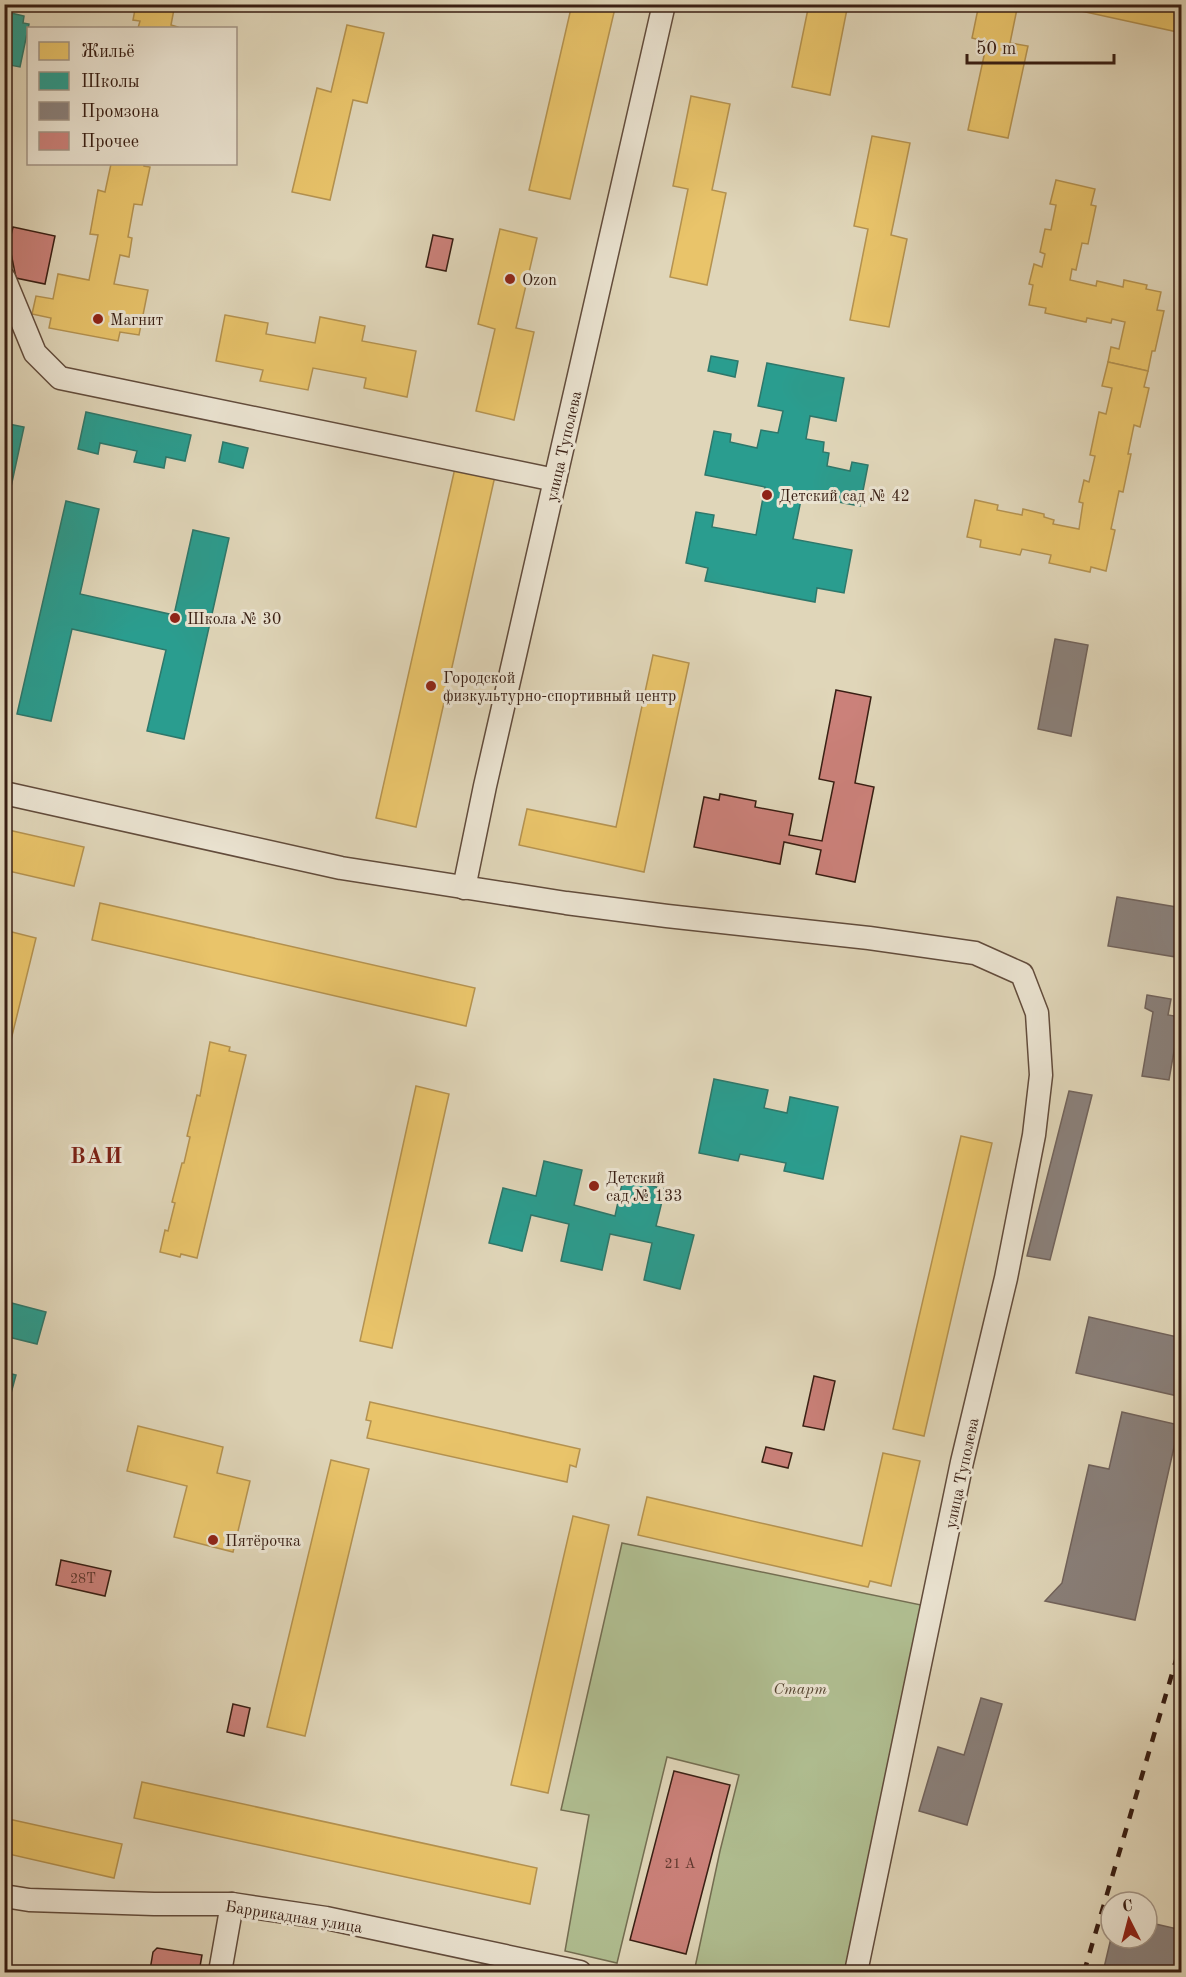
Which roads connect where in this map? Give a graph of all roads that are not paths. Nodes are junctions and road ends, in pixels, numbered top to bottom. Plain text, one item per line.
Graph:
1 (664, 4) edge
2 (4, 278) edge
3 (555, 480) junction
4 (4, 793) edge
5 (464, 888) junction
6 (4, 1896) edge
7 (232, 1904) junction
8 (220, 1972) edge
9 (580, 1972) edge
10 (856, 1972) edge

1 - 3 street, улица Туполева
2 - 3 street
3 - 5 street, улица Туполева
4 - 5 street
5 - 10 street, улица Туполева
6 - 7 street, Баррикадная улица
7 - 8 street
7 - 9 street, Баррикадная улица

